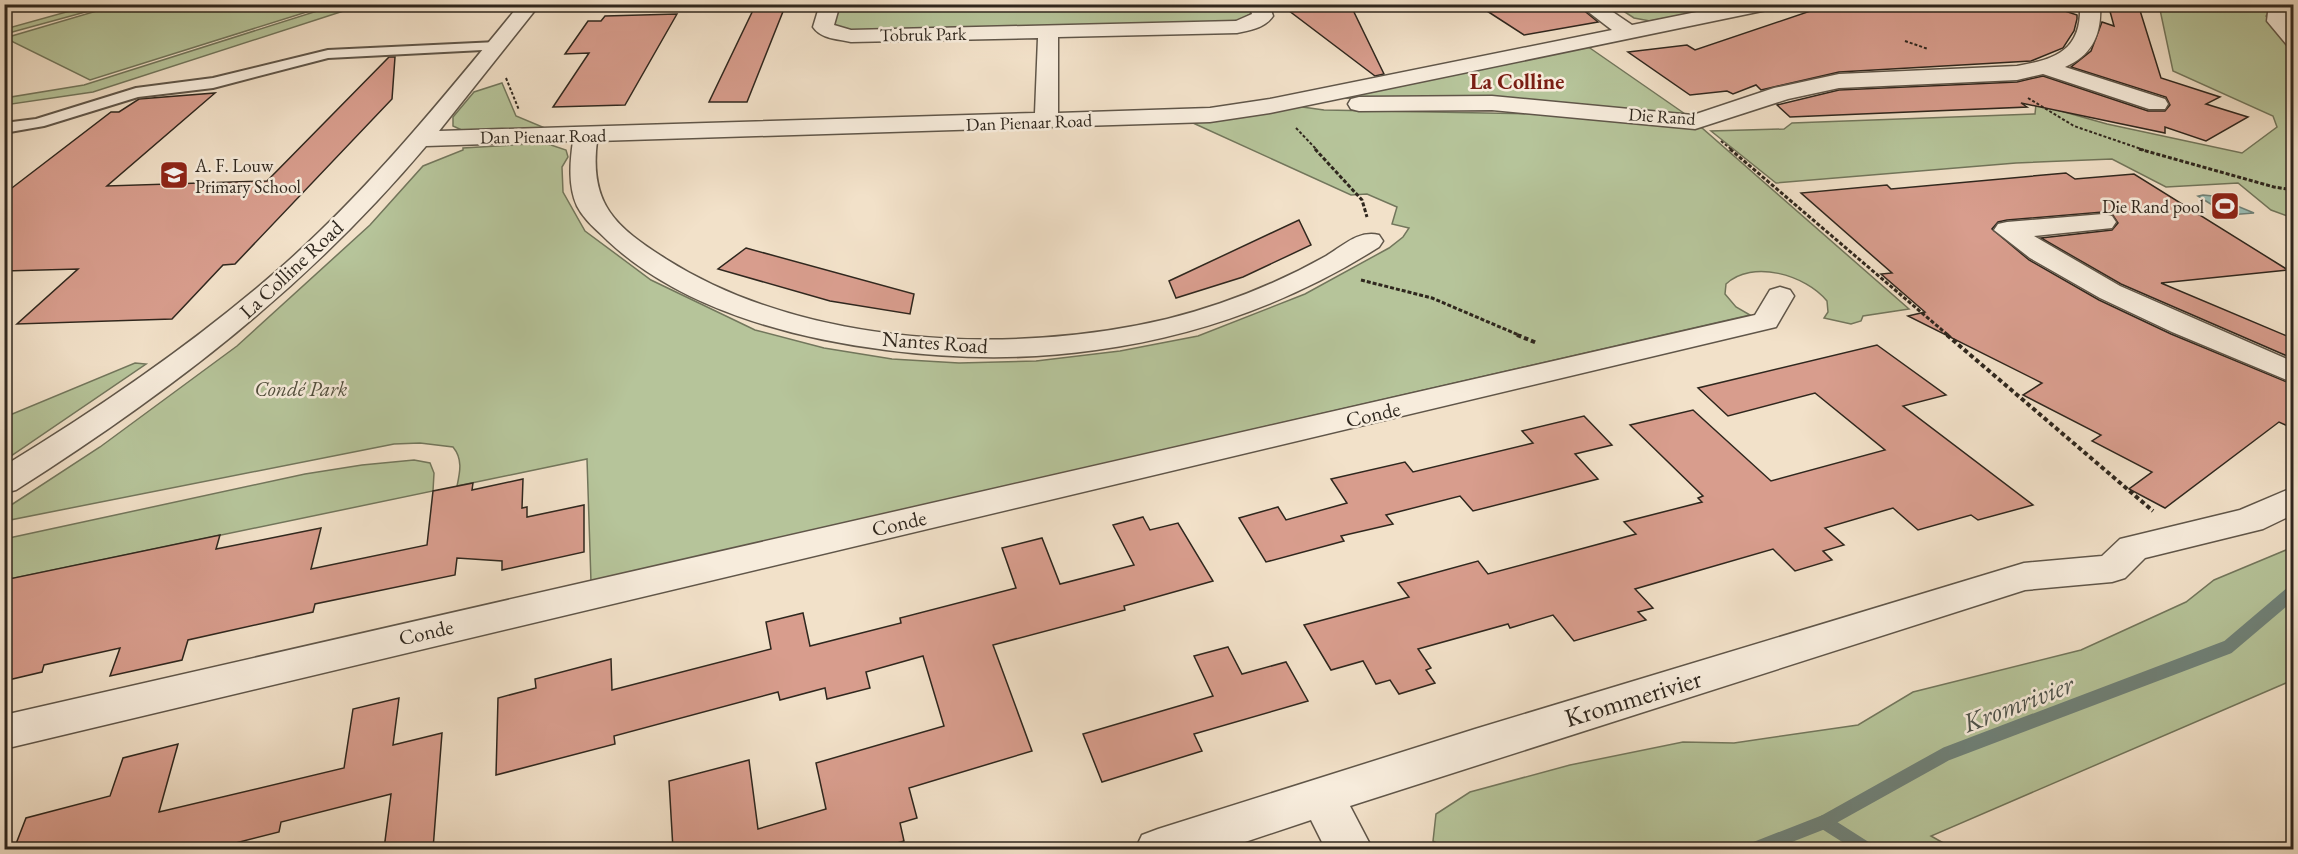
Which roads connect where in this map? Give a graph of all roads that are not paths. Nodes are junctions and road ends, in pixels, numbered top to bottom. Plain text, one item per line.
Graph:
1 (13, 4) edge
2 (531, 4) edge
3 (830, 4) edge
4 (1259, 4) edge
5 (1587, 4) edge
6 (1767, 4) edge
7 (2090, 4) edge
8 (2279, 5) edge
9 (4, 7) edge
10 (2294, 7) edge
11 (1048, 31) junction
12 (1630, 33) junction
13 (2294, 41) edge
14 (497, 46) junction
15 (2046, 68) junction
16 (1311, 98) junction
17 (2157, 104) dead end
18 (1046, 122) junction
19 (4, 128) edge
20 (586, 135) junction
21 (419, 139) junction
22 (2103, 222) dead end
23 (1369, 241) road end
24 (1780, 296) dead end
25 (2294, 374) edge
26 (4, 482) edge
27 (2294, 499) edge
28 (4, 732) edge
29 (1322, 798) junction
30 (1158, 849) edge
31 (1350, 849) edge

1 - 9 main road
2 - 14 street, La Colline Road
3 - 11 street, Tobruk Park
4 - 11 street, Tobruk Park
5 - 12 street
6 - 12 street, Dan Pienaar Road
7 - 15 street, Die Rand
8 - 10 street
8 - 13 street
11 - 18 street
12 - 16 street, Dan Pienaar Road
14 - 19 lane
14 - 21 street, La Colline Road
15 - 16 street, Die Rand
15 - 17 street, Die Rand
16 - 18 street, Dan Pienaar Road
18 - 20 street, Dan Pienaar Road
20 - 21 street, Dan Pienaar Road
20 - 23 street, Nantes Road
21 - 26 street, La Colline Road
22 - 25 street
24 - 28 street, Conde
27 - 29 street, Krommerivier
29 - 30 street, Krommerivier
29 - 31 street

